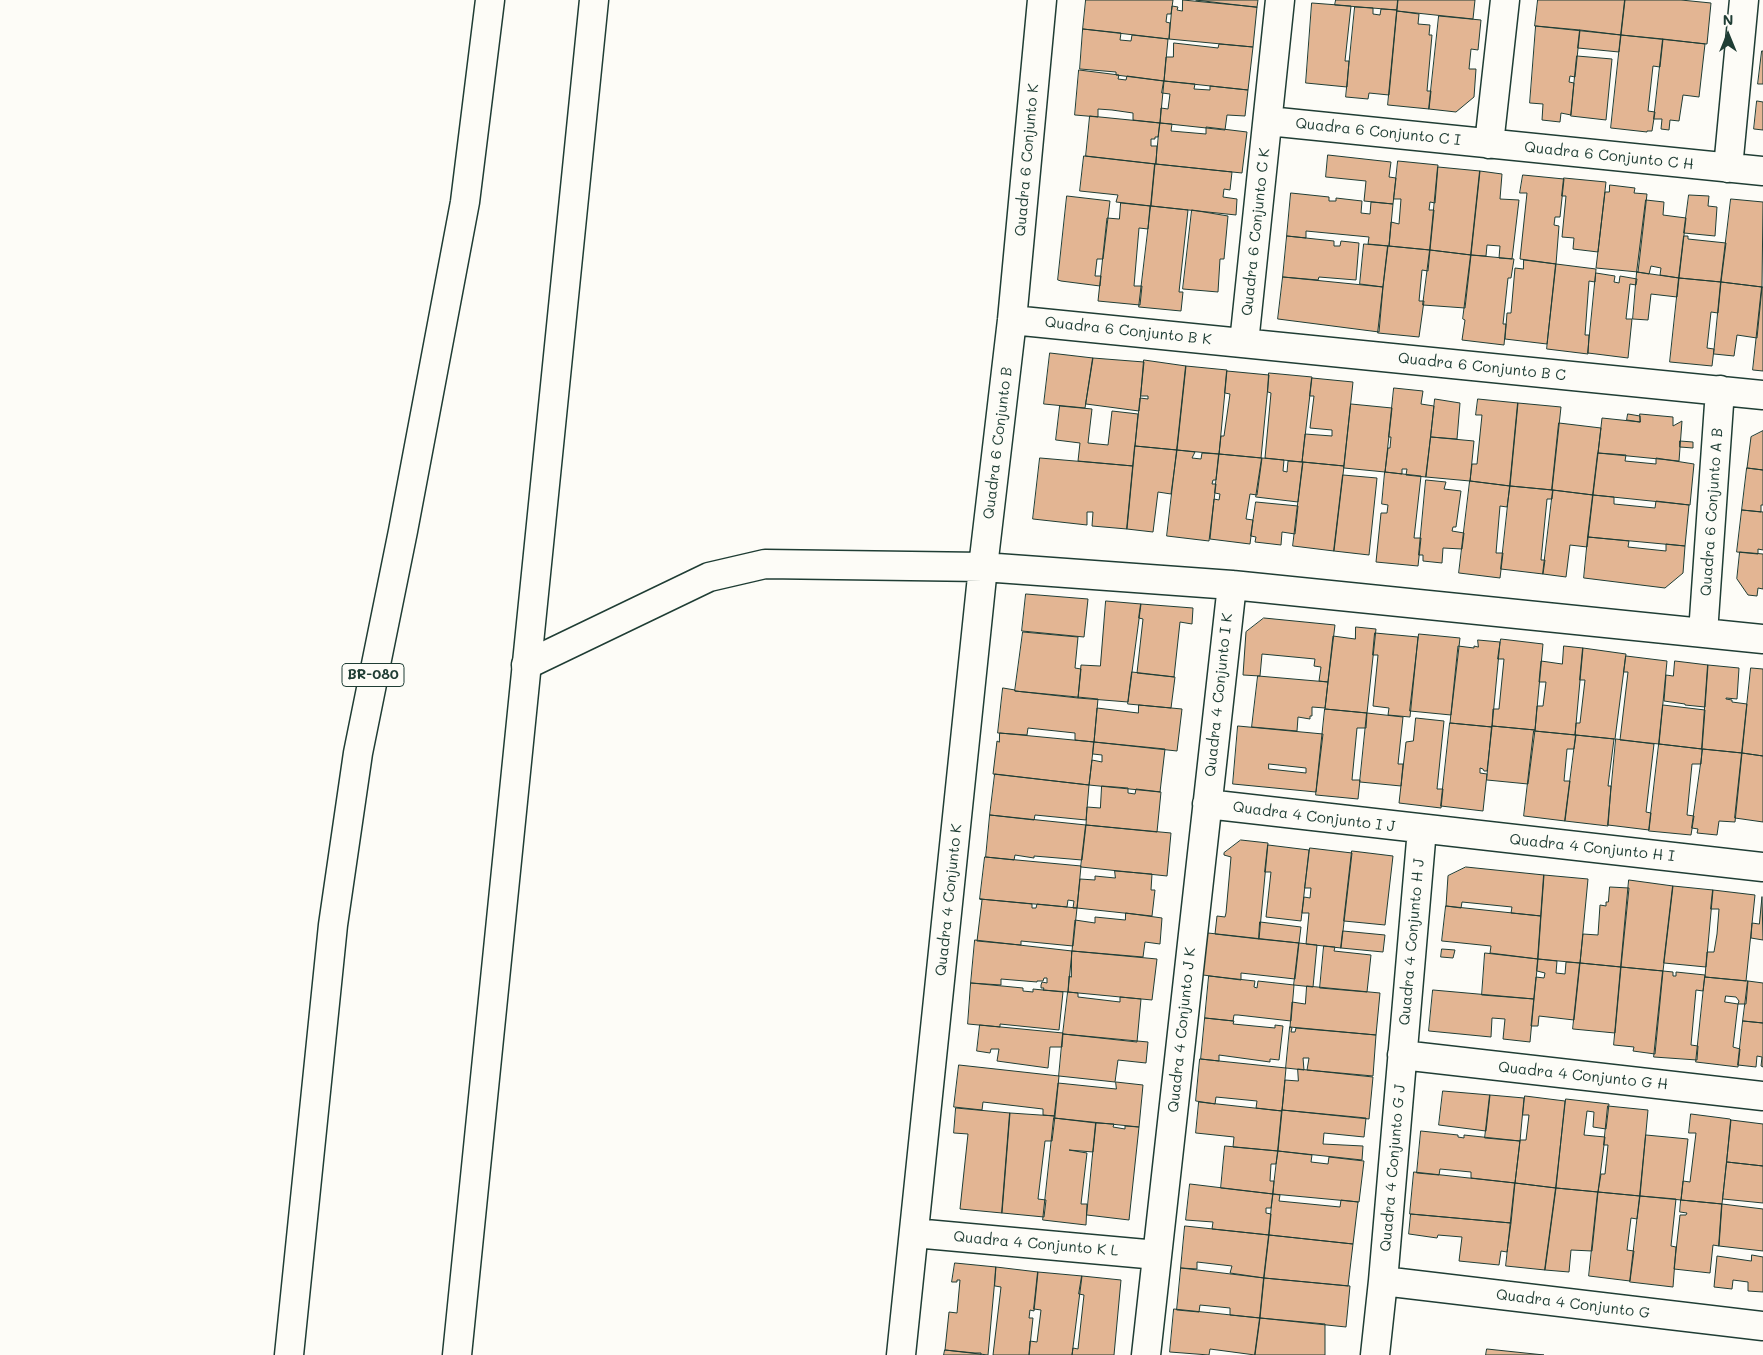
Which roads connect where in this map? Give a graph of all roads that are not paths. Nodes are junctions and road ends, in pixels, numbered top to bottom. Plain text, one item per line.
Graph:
1 (490, 0) edge
2 (594, 0) edge
3 (1042, 0) edge
4 (1280, 0) edge
5 (1505, 0) edge
6 (1744, 0) edge
7 (1268, 122) junction
8 (1489, 144) junction
9 (1728, 168) junction
10 (1763, 171) edge
11 (1012, 320) junction
12 (1244, 343) junction
13 (1720, 390) junction
14 (1763, 395) edge
15 (983, 567) junction
16 (1232, 585) junction
17 (1703, 633) junction
18 (1763, 639) edge
19 (526, 665) junction
20 (1207, 804) junction
21 (1422, 829) junction
22 (1763, 867) edge
23 (1402, 1056) junction
24 (1763, 1096) edge
25 (914, 1233) junction
26 (1157, 1256) junction
27 (1383, 1281) junction
28 (1763, 1326) edge
29 (289, 1355) edge
30 (457, 1355) edge
31 (901, 1355) edge
32 (1146, 1355) edge
33 (1375, 1355) edge

1 - 29 main road, BR-080
2 - 19 main road
3 - 11 main road, Quadra 6 Conjunto K
4 - 7 main road, Quadra 6 Conjunto C K
5 - 8 main road
6 - 9 main road
7 - 8 main road, Quadra 6 Conjunto C I
7 - 12 main road, Quadra 6 Conjunto C K
8 - 9 main road, Quadra 6 Conjunto C H
9 - 10 main road, Quadra 6 Conjunto C H
11 - 12 main road, Quadra 6 Conjunto B K
11 - 15 main road, Quadra 6 Conjunto B
12 - 13 main road, Quadra 6 Conjunto B C
13 - 14 main road, Quadra 6 Conjunto B C
13 - 17 main road, Quadra 6 Conjunto A B
15 - 16 main road
15 - 19 main road
15 - 25 main road, Quadra 4 Conjunto K
16 - 17 main road
16 - 20 main road, Quadra 4 Conjunto I K
17 - 18 main road
19 - 30 main road
20 - 21 main road, Quadra 4 Conjunto I J
20 - 26 main road, Quadra 4 Conjunto J K
21 - 22 main road, Quadra 4 Conjunto H I
21 - 23 main road, Quadra 4 Conjunto H J
23 - 24 main road, Quadra 4 Conjunto G H
23 - 27 main road, Quadra 4 Conjunto G J
25 - 26 main road, Quadra 4 Conjunto K L
25 - 31 main road, Quadra 4 Conjunto K
26 - 32 main road, Quadra 4 Conjunto J K
27 - 28 main road, Quadra 4 Conjunto G
27 - 33 main road, Quadra 4 Conjunto G J

